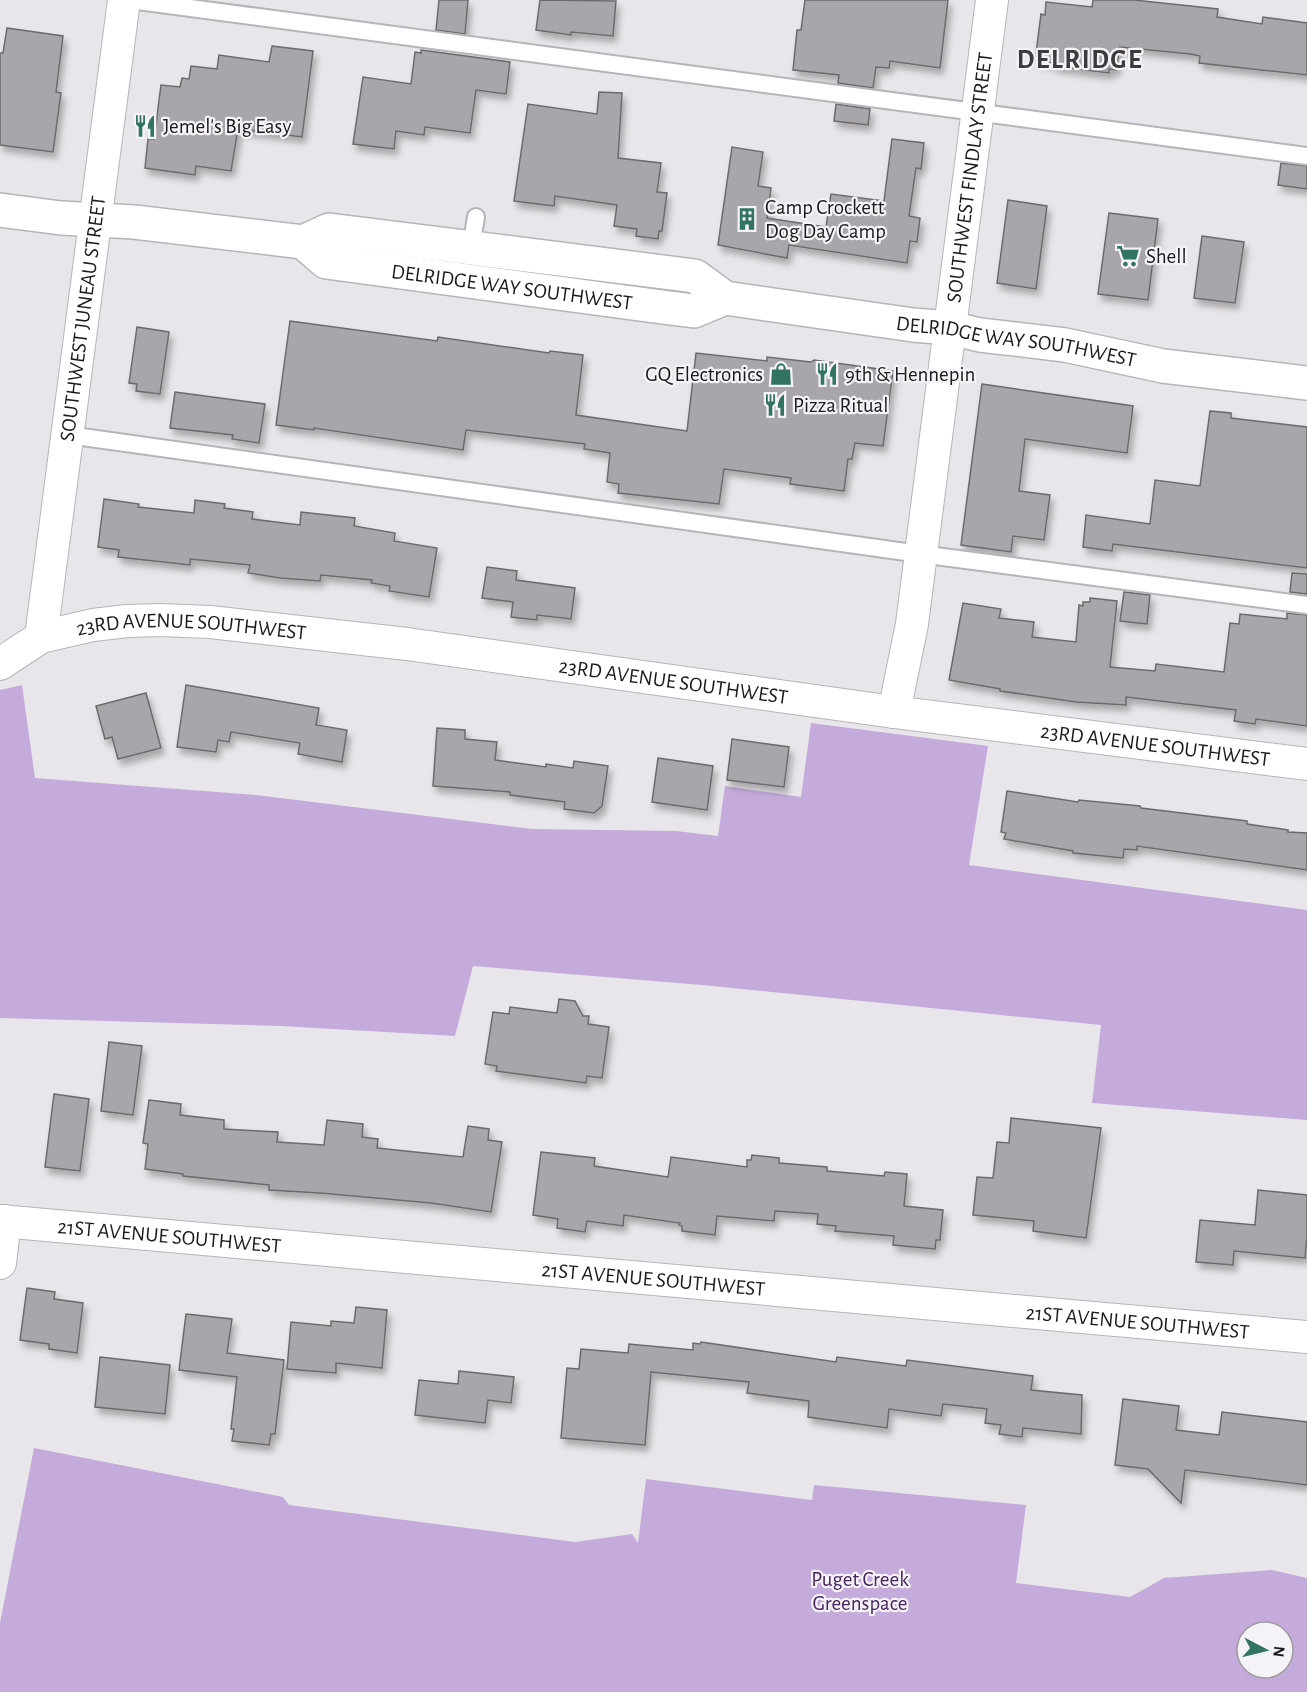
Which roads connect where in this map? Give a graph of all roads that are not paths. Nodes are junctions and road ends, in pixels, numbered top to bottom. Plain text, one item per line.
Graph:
1 (124, 0) edge
2 (130, 0) edge
3 (992, 0) edge
4 (977, 112) junction
5 (1307, 156) edge
6 (0, 210) edge
7 (94, 220) junction
8 (303, 242) junction
9 (725, 298) junction
10 (950, 328) junction
11 (1307, 383) edge
12 (68, 435) junction
13 (920, 554) junction
14 (1307, 605) edge
15 (41, 637) junction
16 (0, 664) edge
17 (894, 712) junction
18 (1307, 764) edge
19 (2, 1221) edge
20 (0, 1263) edge
21 (1307, 1337) edge

1 - 7 street, SOUTHWEST JUNEAU STREET
2 - 4 lane
3 - 4 street, SOUTHWEST FINDLAY STREET
4 - 5 lane
4 - 10 street, SOUTHWEST FINDLAY STREET
6 - 7 main road, DELRIDGE WAY SOUTHWEST
7 - 8 main road, DELRIDGE WAY SOUTHWEST
7 - 12 street, SOUTHWEST JUNEAU STREET
8 - 9 main road, DELRIDGE WAY SOUTHWEST
8 - 9 main road, DELRIDGE WAY SOUTHWEST
9 - 10 main road, DELRIDGE WAY SOUTHWEST
10 - 11 main road, DELRIDGE WAY SOUTHWEST
10 - 13 street, SOUTHWEST FINDLAY STREET
12 - 13 lane
12 - 15 street, SOUTHWEST JUNEAU STREET
13 - 14 lane
13 - 17 street, SOUTHWEST FINDLAY STREET
15 - 16 street
15 - 17 street, 23RD AVENUE SOUTHWEST
17 - 18 street, 23RD AVENUE SOUTHWEST
19 - 20 street
19 - 21 street, 21ST AVENUE SOUTHWEST

